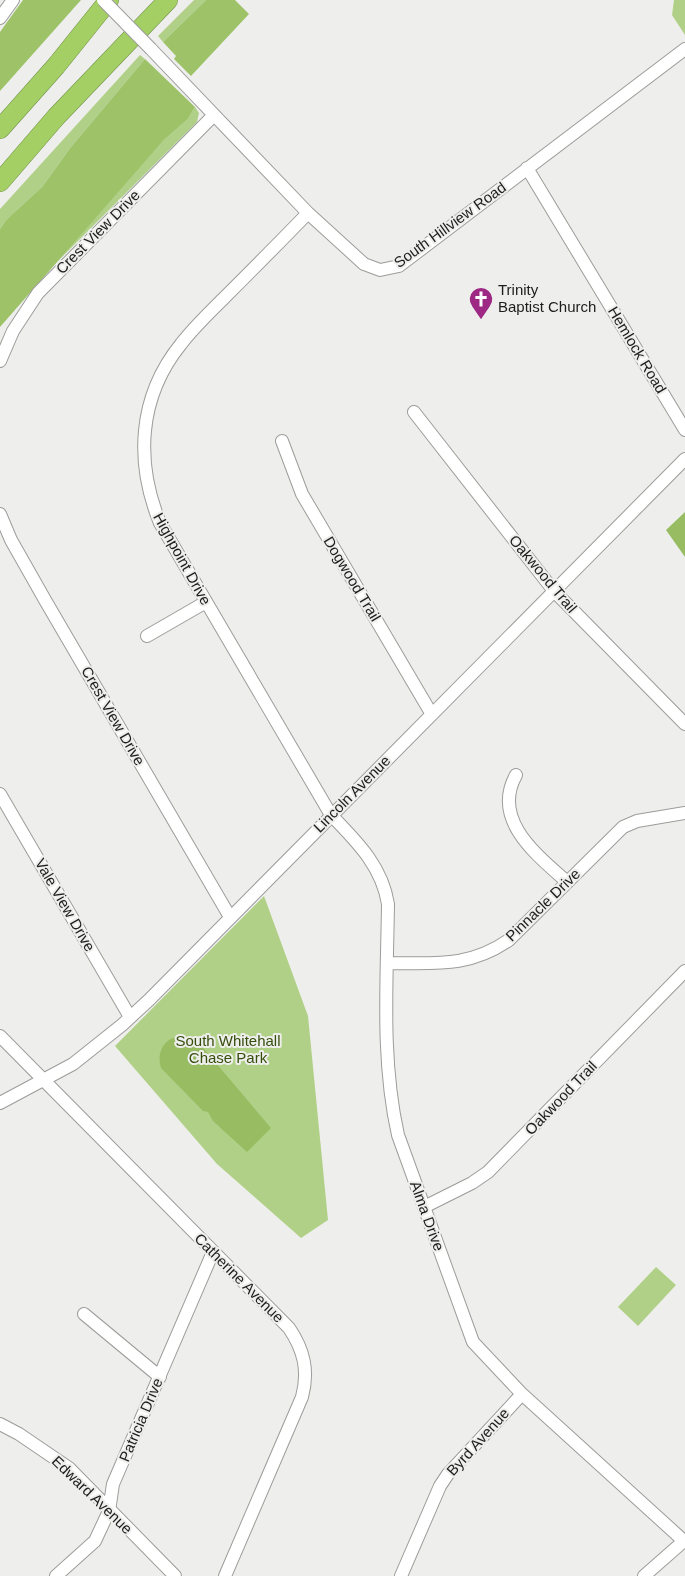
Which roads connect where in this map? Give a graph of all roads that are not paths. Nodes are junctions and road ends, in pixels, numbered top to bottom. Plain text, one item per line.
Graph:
1 (13, 0) edge
2 (103, 0) edge
3 (109, 0) edge
4 (121, 0) edge
5 (168, 0) edge
6 (181, 0) edge
7 (0, 18) edge
8 (685, 49) edge
9 (112, 58) junction
10 (56, 66) junction
11 (214, 115) junction
12 (0, 129) edge
13 (527, 168) junction
14 (0, 182) edge
15 (308, 213) junction
16 (0, 361) edge
17 (414, 412) dead end
18 (685, 430) edge
19 (282, 441) dead end
20 (685, 459) edge
21 (0, 514) edge
22 (554, 591) junction
23 (206, 602) junction
24 (147, 636) dead end
25 (432, 713) junction
26 (685, 724) edge
27 (516, 775) dead end
28 (0, 794) edge
29 (685, 813) edge
30 (331, 815) junction
31 (567, 882) junction
32 (230, 917) junction
33 (387, 963) junction
34 (685, 972) edge
35 (130, 1017) junction
36 (0, 1036) edge
37 (43, 1079) junction
38 (0, 1103) edge
39 (424, 1207) junction
40 (213, 1252) junction
41 (84, 1314) dead end
42 (160, 1377) junction
43 (522, 1394) junction
44 (0, 1424) edge
45 (109, 1511) junction
46 (685, 1541) edge
47 (56, 1576) edge
48 (175, 1576) edge
49 (225, 1576) edge
50 (401, 1576) edge
51 (644, 1576) edge

1 - 7 street
2 - 11 street, South Hillview Road, bridge
3 - 10 highway
4 - 10 highway
5 - 9 highway
6 - 9 highway
8 - 13 street, South Hillview Road
9 - 14 highway
10 - 12 highway
11 - 15 street, South Hillview Road
11 - 16 street, Crest View Drive
13 - 15 street, South Hillview Road
13 - 18 street, Hemlock Road
15 - 23 street, Highpoint Drive
17 - 22 street, Oakwood Trail
19 - 25 street, Dogwood Trail
20 - 22 street, Lincoln Avenue
21 - 32 street, Crest View Drive
22 - 25 street, Lincoln Avenue
22 - 26 street, Oakwood Trail
23 - 24 street
23 - 30 street, Highpoint Drive
25 - 30 street, Lincoln Avenue
27 - 31 street
28 - 35 street, Vale View Drive
29 - 31 street, Pinnacle Drive
30 - 32 street, Lincoln Avenue
30 - 33 street, Alma Drive
31 - 33 street, Pinnacle Drive
32 - 35 street, Lincoln Avenue
33 - 39 street, Alma Drive
34 - 39 street, Oakwood Trail
35 - 37 street, Lincoln Avenue
36 - 37 street, Catherine Avenue
37 - 38 street, Lincoln Avenue
37 - 40 street, Catherine Avenue
39 - 43 street, Alma Drive
40 - 42 street, Patricia Drive
40 - 49 street, Catherine Avenue
41 - 42 street
42 - 45 street, Patricia Drive
43 - 46 street, Alma Drive
43 - 50 street, Byrd Avenue
44 - 45 street, Edward Avenue
45 - 47 street, Patricia Drive
45 - 48 street, Edward Avenue
46 - 51 street

